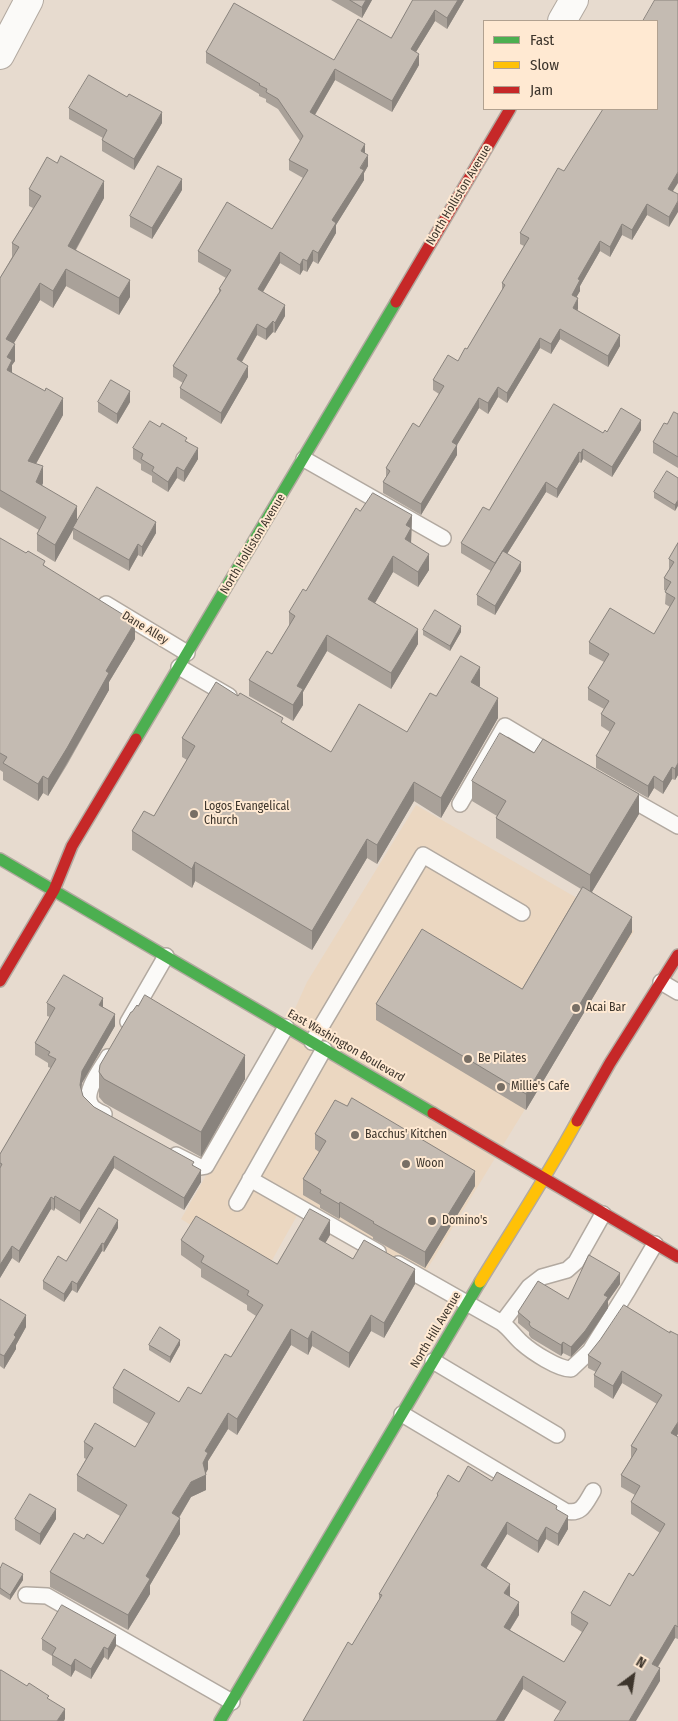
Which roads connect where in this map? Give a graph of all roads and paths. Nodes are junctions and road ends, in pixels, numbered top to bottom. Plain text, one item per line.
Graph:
1 (29, 0) edge
2 (574, 0) edge
3 (563, 20) edge
4 (0, 56) edge
5 (509, 110) edge
6 (304, 459) junction
7 (444, 538) dead end
8 (94, 596) edge
9 (187, 653) junction
10 (179, 667) junction
11 (246, 705) edge
12 (569, 764) edge
13 (609, 787) edge
14 (460, 804) dead end
15 (678, 826) edge
16 (0, 858) edge
17 (54, 890) junction
18 (522, 913) dead end
19 (678, 955) edge
20 (166, 956) junction
21 (0, 981) edge
22 (661, 982) junction
23 (678, 992) edge
24 (286, 1027) junction
25 (318, 1045) junction
26 (115, 1121) edge
27 (167, 1149) edge
28 (250, 1179) junction
29 (545, 1179) junction
30 (237, 1203) dead end
31 (602, 1214) junction
32 (656, 1244) junction
33 (678, 1257) edge
34 (468, 1303) junction
35 (502, 1323) junction
36 (433, 1360) junction
37 (402, 1414) junction
38 (557, 1435) dead end
39 (593, 1491) dead end
40 (26, 1595) dead end
41 (232, 1702) junction
42 (220, 1721) edge

1 - 4 street
2 - 3 street
5 - 6 street, North Holliston Avenue
6 - 7 lane
6 - 9 street, North Holliston Avenue
8 - 9 lane, Dane Alley
9 - 10 street, North Holliston Avenue
10 - 11 lane
10 - 17 street, North Holliston Avenue
12 - 14 lane
13 - 15 lane
16 - 17 street, East Washington Boulevard
17 - 20 street, East Washington Boulevard
17 - 21 street, North Holliston Avenue
18 - 25 lane
19 - 22 street, North Hill Avenue
20 - 24 street, East Washington Boulevard
20 - 26 lane
22 - 23 lane
22 - 29 street, North Hill Avenue
24 - 25 street, East Washington Boulevard
24 - 27 lane
25 - 28 lane
25 - 29 street, East Washington Boulevard
28 - 30 lane
28 - 34 lane
29 - 31 street, East Washington Boulevard
29 - 34 street, North Hill Avenue
31 - 32 street, East Washington Boulevard
31 - 35 lane
32 - 33 street, East Washington Boulevard
32 - 35 lane
34 - 35 lane
34 - 36 street, North Hill Avenue
36 - 37 street, North Hill Avenue
36 - 38 lane
37 - 39 lane
37 - 41 street, North Hill Avenue
40 - 41 lane
41 - 42 street, North Hill Avenue

